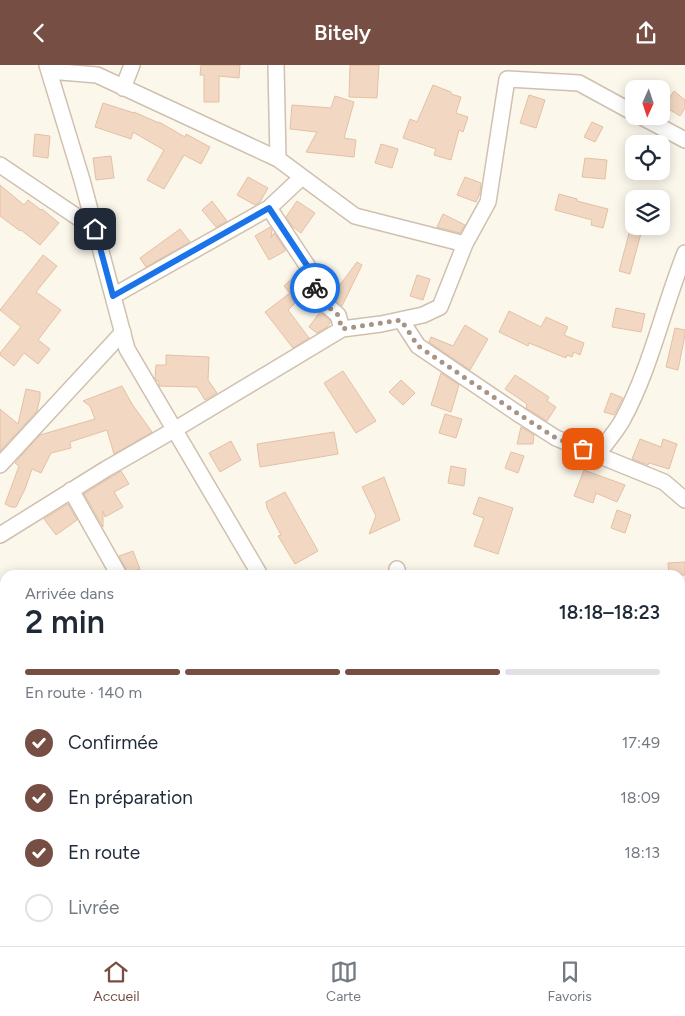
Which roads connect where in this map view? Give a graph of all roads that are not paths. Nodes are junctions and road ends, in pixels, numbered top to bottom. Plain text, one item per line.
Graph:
1 (132, 65) edge
2 (276, 65) edge
3 (48, 68) edge
4 (123, 88) junction
5 (625, 108) edge
6 (657, 125) edge
7 (685, 140) edge
8 (278, 159) junction
9 (0, 165) edge
10 (302, 177) junction
11 (269, 208) junction
12 (95, 229) junction
13 (465, 244) junction
14 (685, 253) edge
15 (113, 296) junction
16 (401, 320) junction
17 (342, 329) junction
18 (123, 331) junction
19 (174, 430) junction
20 (597, 455) junction
21 (0, 465) edge
22 (71, 491) junction
23 (685, 500) edge
24 (0, 535) edge
25 (116, 570) edge
26 (257, 570) edge

1 - 4 street
2 - 8 street
3 - 4 street
3 - 12 street
4 - 8 street
5 - 13 street
6 - 7 street
8 - 10 street
9 - 12 street
10 - 11 street
10 - 13 street
11 - 15 street
11 - 17 street
12 - 15 street
13 - 16 street
14 - 20 street
15 - 18 street
16 - 17 street
16 - 20 street
17 - 19 street
18 - 19 street
18 - 21 street
19 - 22 street
19 - 26 street
20 - 23 street
22 - 24 street
22 - 25 street

